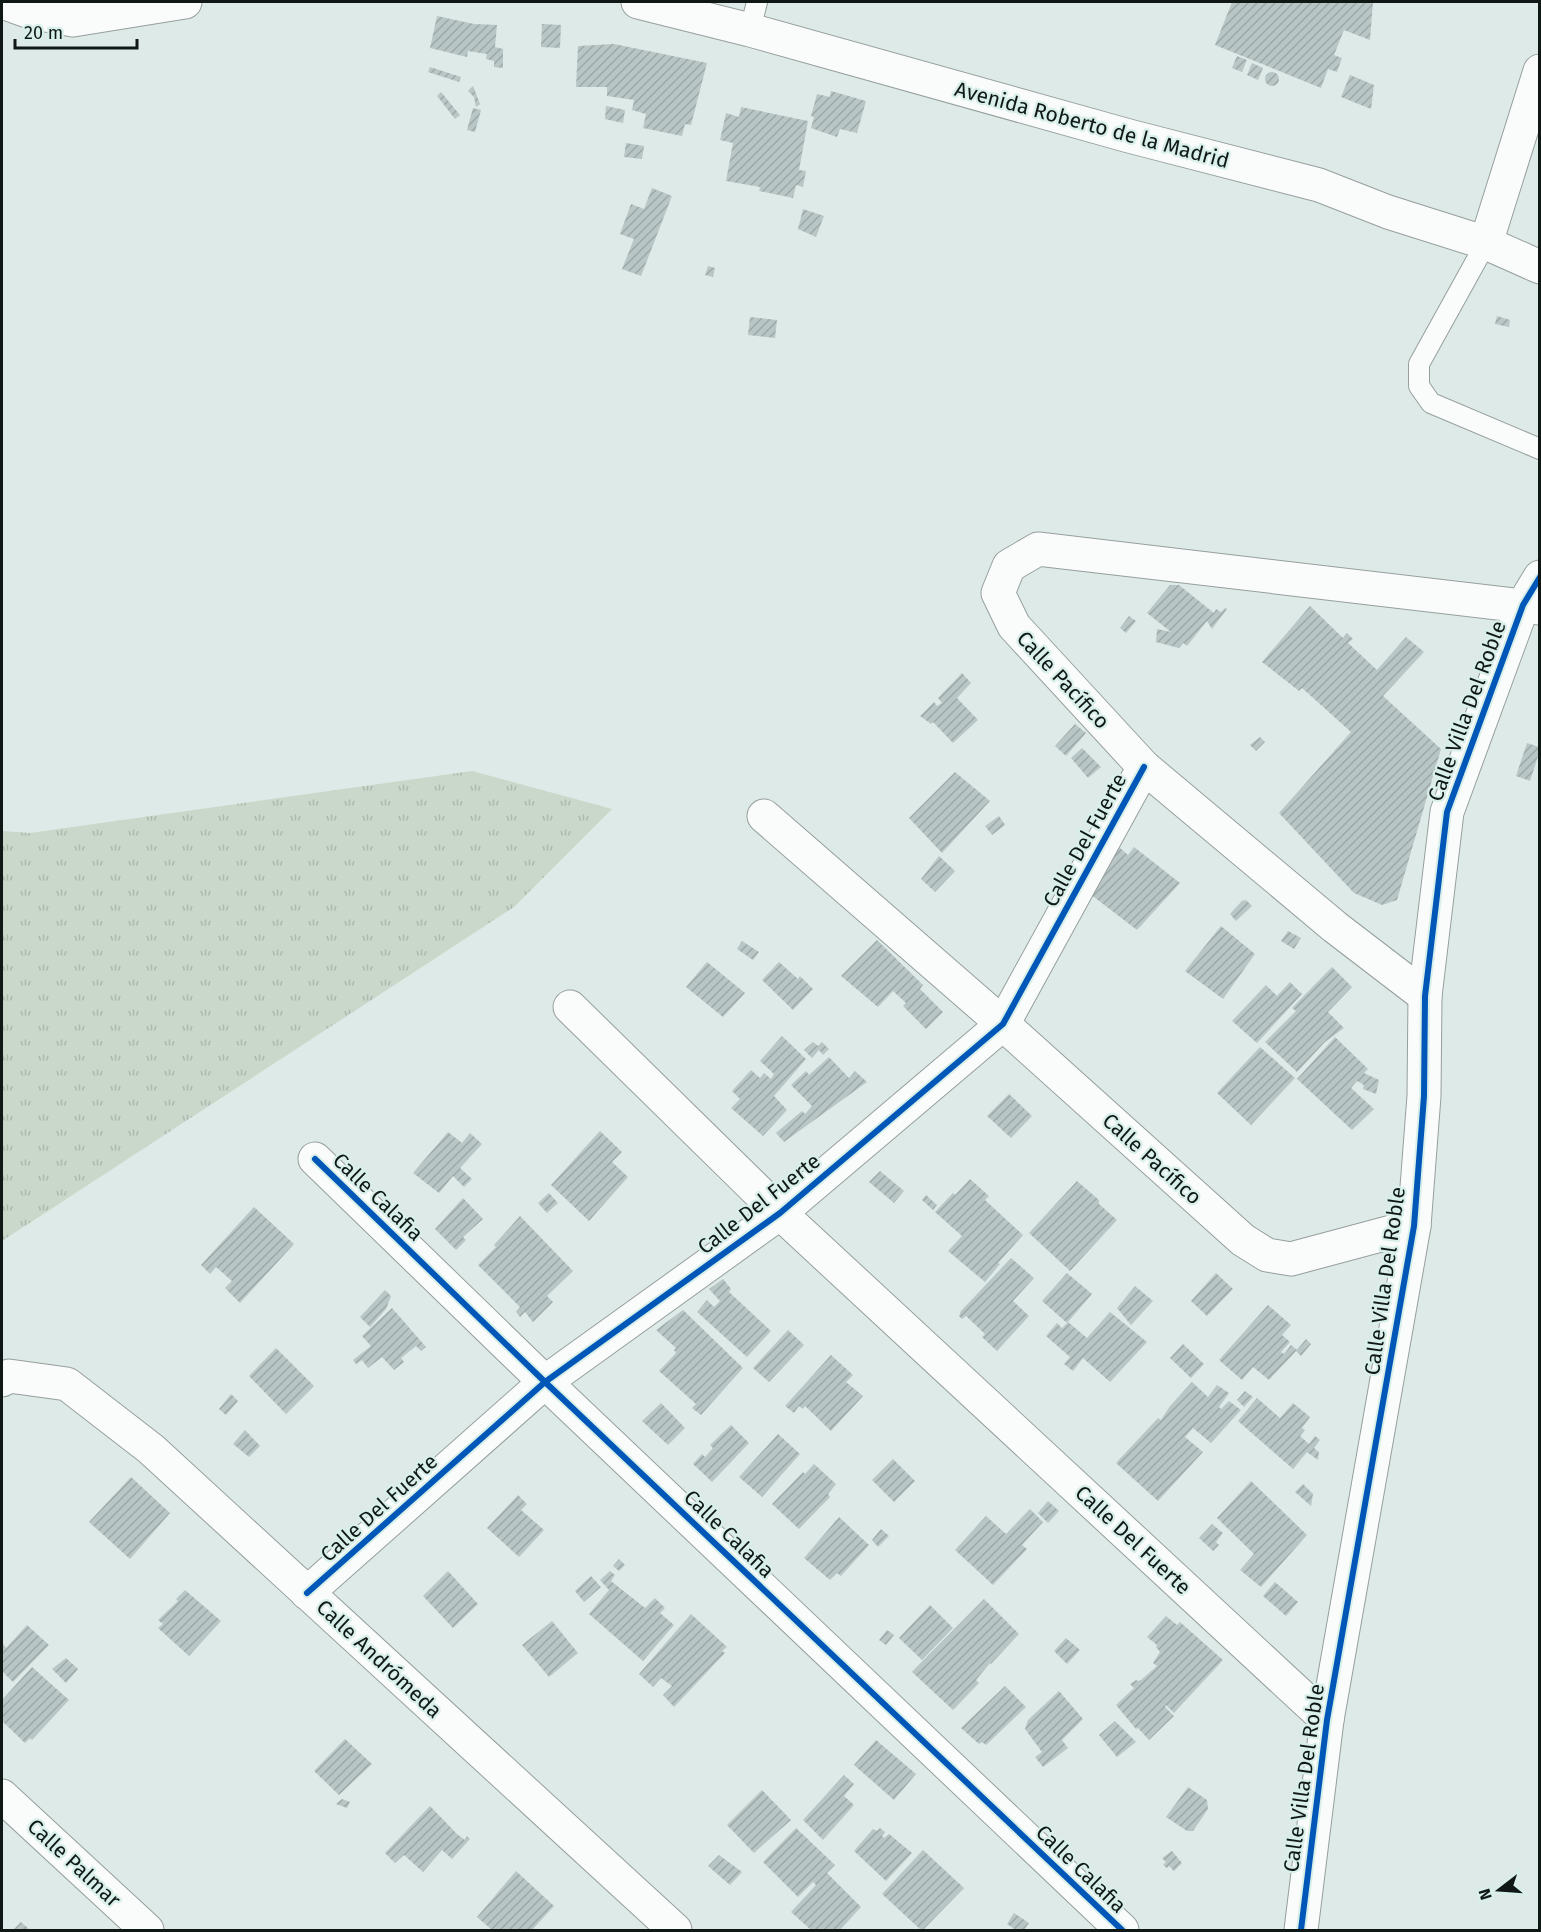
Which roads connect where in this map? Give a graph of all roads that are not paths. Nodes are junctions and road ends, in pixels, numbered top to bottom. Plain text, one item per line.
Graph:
1 (2, 2) edge
2 (185, 2) edge
3 (638, 2) edge
4 (754, 16) edge
5 (1539, 71) edge
6 (1486, 243) junction
7 (1539, 267) edge
8 (1539, 449) edge
9 (1539, 577) edge
10 (1532, 607) edge
11 (1144, 767) junction
12 (764, 816) dead end
13 (1425, 996) junction
14 (570, 1006) dead end
15 (1003, 1024) junction
16 (315, 1159) dead end
17 (780, 1213) junction
18 (1414, 1226) junction
19 (5, 1378) edge
20 (545, 1382) junction
21 (307, 1593) junction
22 (1327, 1720) junction
23 (2, 1796) edge
24 (147, 1930) edge
25 (675, 1930) edge
26 (1122, 1930) edge
27 (1301, 1930) edge

1 - 2 street
3 - 4 street, Avenida Roberto de la Madrid
4 - 6 street, Avenida Roberto de la Madrid
5 - 6 street
6 - 7 street, Avenida Roberto de la Madrid
6 - 8 lane
9 - 10 street, Calle Villa Del Roble
10 - 11 street, Calle Pacífico
10 - 13 street, Calle Villa Del Roble
11 - 13 street, Calle Pacífico
11 - 15 street, Calle Del Fuerte
12 - 15 street, Calle Pacífico
13 - 18 street, Calle Villa Del Roble
14 - 17 street, Calle Del Fuerte
15 - 17 street, Calle Del Fuerte
15 - 18 street, Calle Pacífico
16 - 20 street, Calle Calafia
17 - 20 street, Calle Del Fuerte
17 - 22 street, Calle Del Fuerte
18 - 22 street, Calle Villa Del Roble
19 - 21 street, Calle Andrómeda
20 - 21 street, Calle Del Fuerte
20 - 26 street, Calle Calafia
21 - 25 street, Calle Andrómeda
22 - 27 street, Calle Villa Del Roble
23 - 24 street, Calle Palmar

